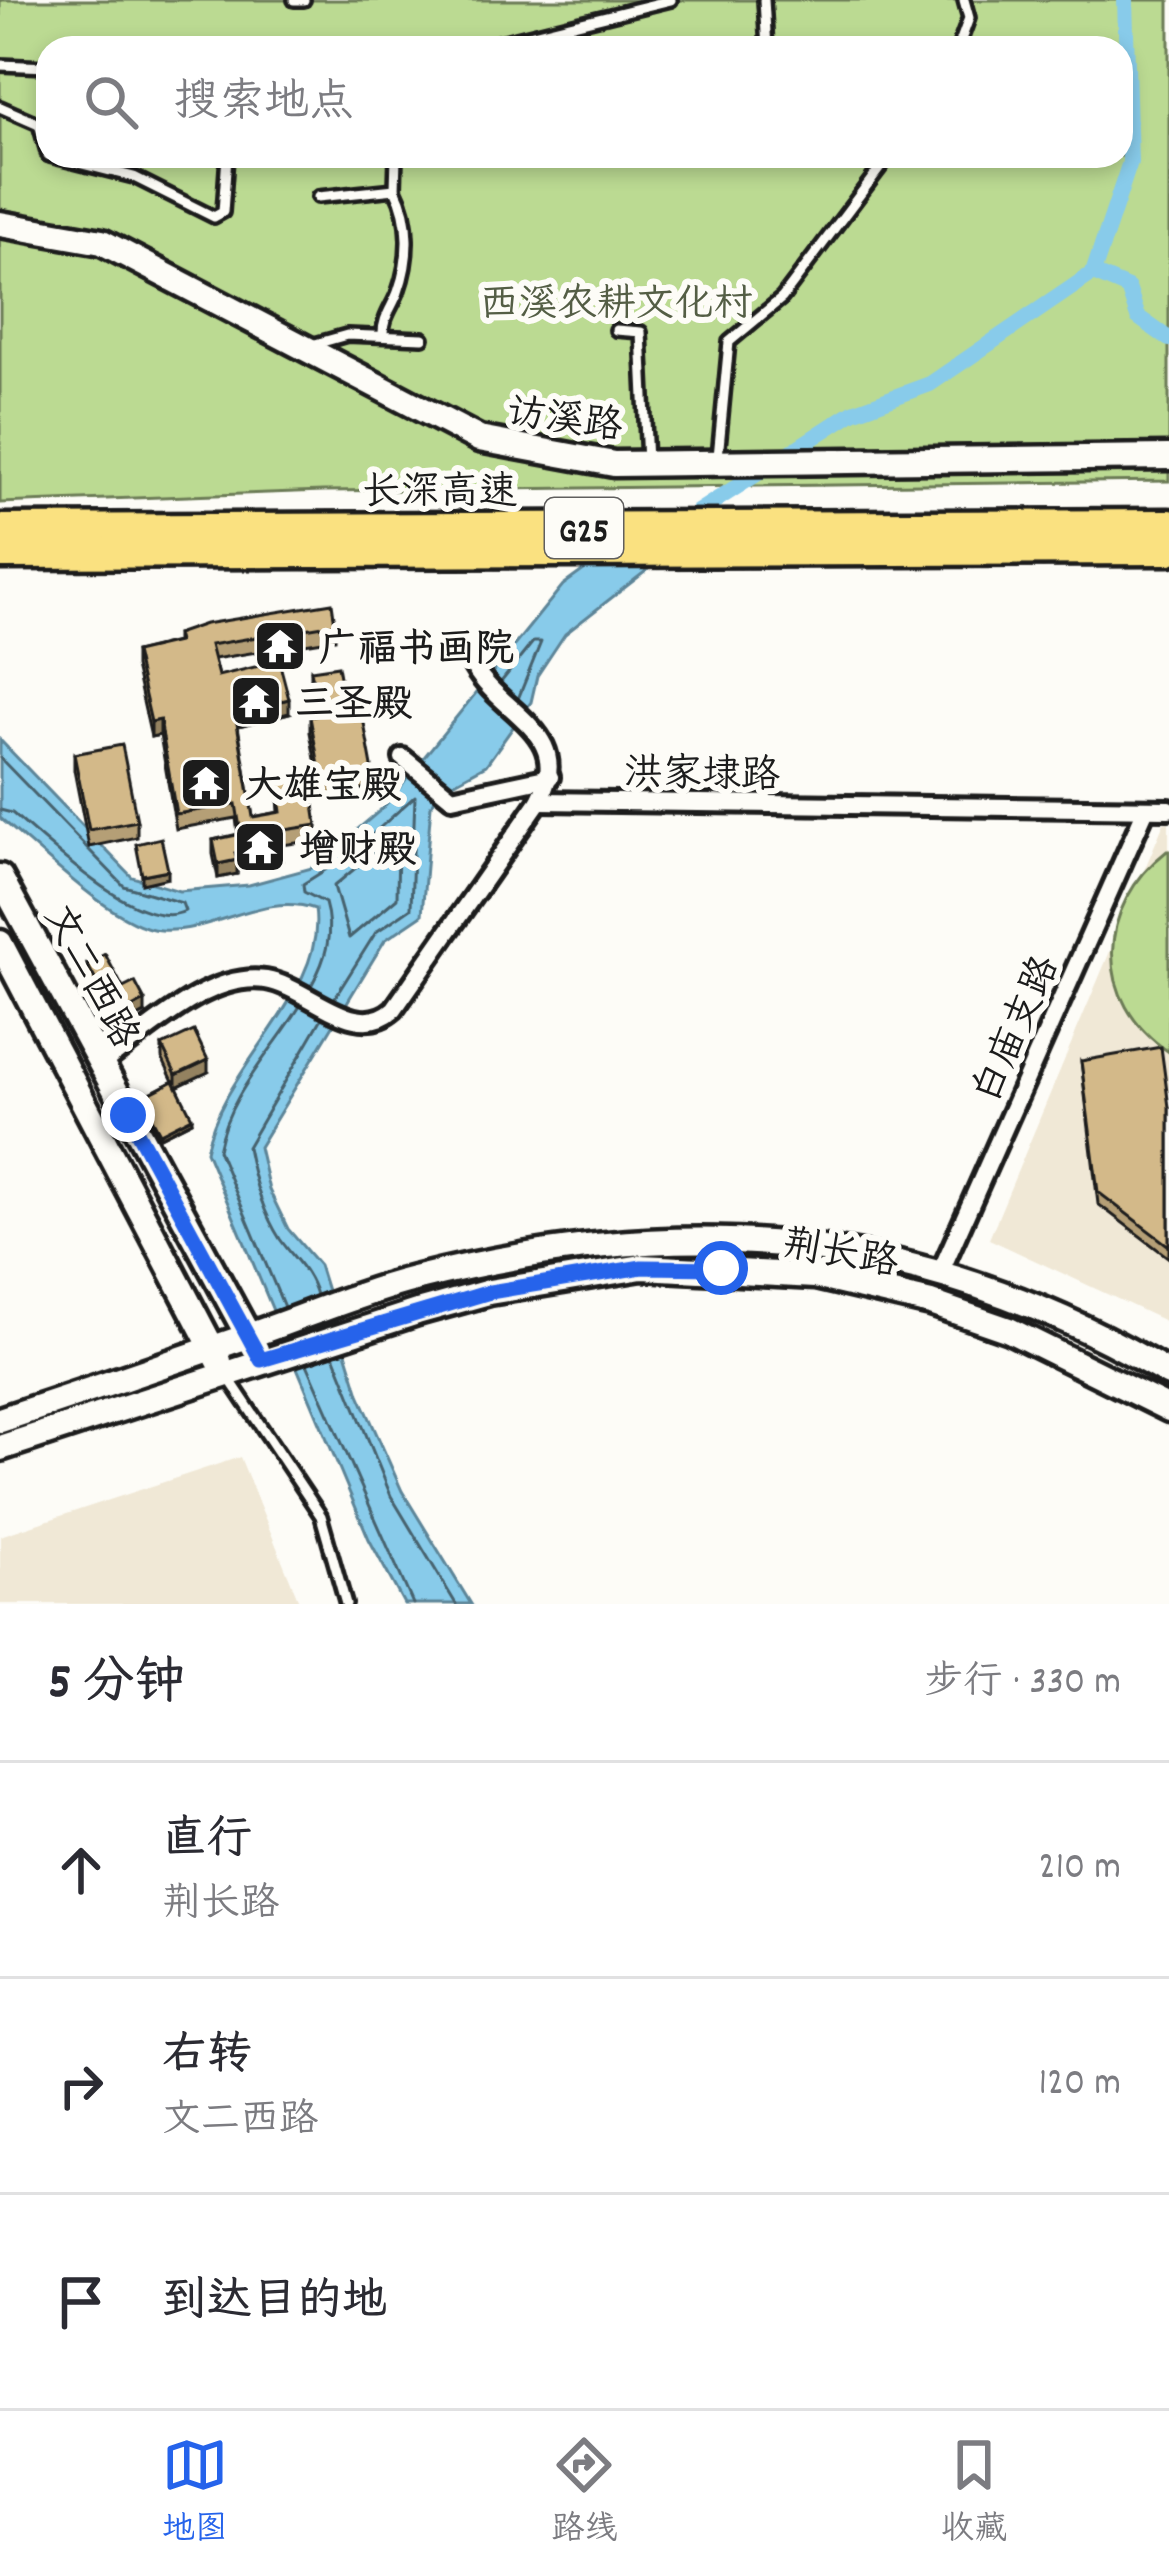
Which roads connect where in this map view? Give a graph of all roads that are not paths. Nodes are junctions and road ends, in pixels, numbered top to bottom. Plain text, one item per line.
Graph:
1 (294, 0) edge
2 (304, 0) edge
3 (671, 0) edge
4 (764, 0) edge
5 (964, 0) edge
6 (525, 36) edge
7 (766, 36) edge
8 (962, 36) edge
9 (0, 65) edge
10 (36, 66) edge
11 (0, 107) edge
12 (36, 122) edge
13 (99, 168) edge
14 (226, 168) edge
15 (396, 168) edge
16 (880, 168) edge
17 (395, 189) junction
18 (318, 197) dead end
19 (0, 224) edge
20 (616, 330) dead end
21 (383, 337) junction
22 (423, 338) dead end
23 (303, 348) junction
24 (1169, 457) edge
25 (647, 463) junction
26 (718, 463) junction
27 (1169, 525) edge
28 (0, 530) edge
29 (1169, 549) edge
30 (0, 553) edge
31 (478, 674) dead end
32 (407, 763) dead end
33 (550, 777) junction
34 (539, 801) junction
35 (1146, 809) junction
36 (1169, 809) edge
37 (0, 877) edge
38 (0, 944) edge
39 (101, 1064) junction
40 (940, 1273) junction
41 (249, 1336) junction
42 (212, 1348) junction
43 (261, 1360) junction
44 (225, 1372) junction
45 (1169, 1374) edge
46 (1169, 1408) edge
47 (0, 1420) edge
48 (0, 1448) edge
49 (346, 1604) edge

1 - 2 lane
3 - 6 lane
4 - 7 lane
5 - 8 lane
9 - 10 lane
11 - 12 lane
13 - 14 lane
15 - 17 lane
16 - 26 lane
17 - 18 lane
17 - 21 lane
19 - 23 main road, 访溪路
20 - 25 lane
21 - 22 lane
21 - 23 lane
23 - 25 main road, 访溪路
24 - 26 main road, 访溪路
25 - 26 main road, 访溪路
27 - 28 highway, 长深高速 / G25
29 - 30 highway, 长深高速 / G25
31 - 33 street
32 - 33 street
33 - 34 street
34 - 35 street, 洪家埭路
34 - 39 street
35 - 36 street, 洪家埭路
35 - 40 street, 白庙支路
37 - 39 main road, 文二西路
38 - 42 main road, 文二西路
39 - 41 main road, 文二西路
40 - 41 main road, 荆长路
40 - 45 main road, 荆长路
41 - 42 main road, 荆长路
41 - 43 main road, 文二西路
42 - 44 main road, 文二西路
42 - 47 main road, 荆长路
43 - 44 main road, 荆长路
43 - 46 main road, 荆长路
44 - 48 main road, 荆长路
44 - 49 lane

